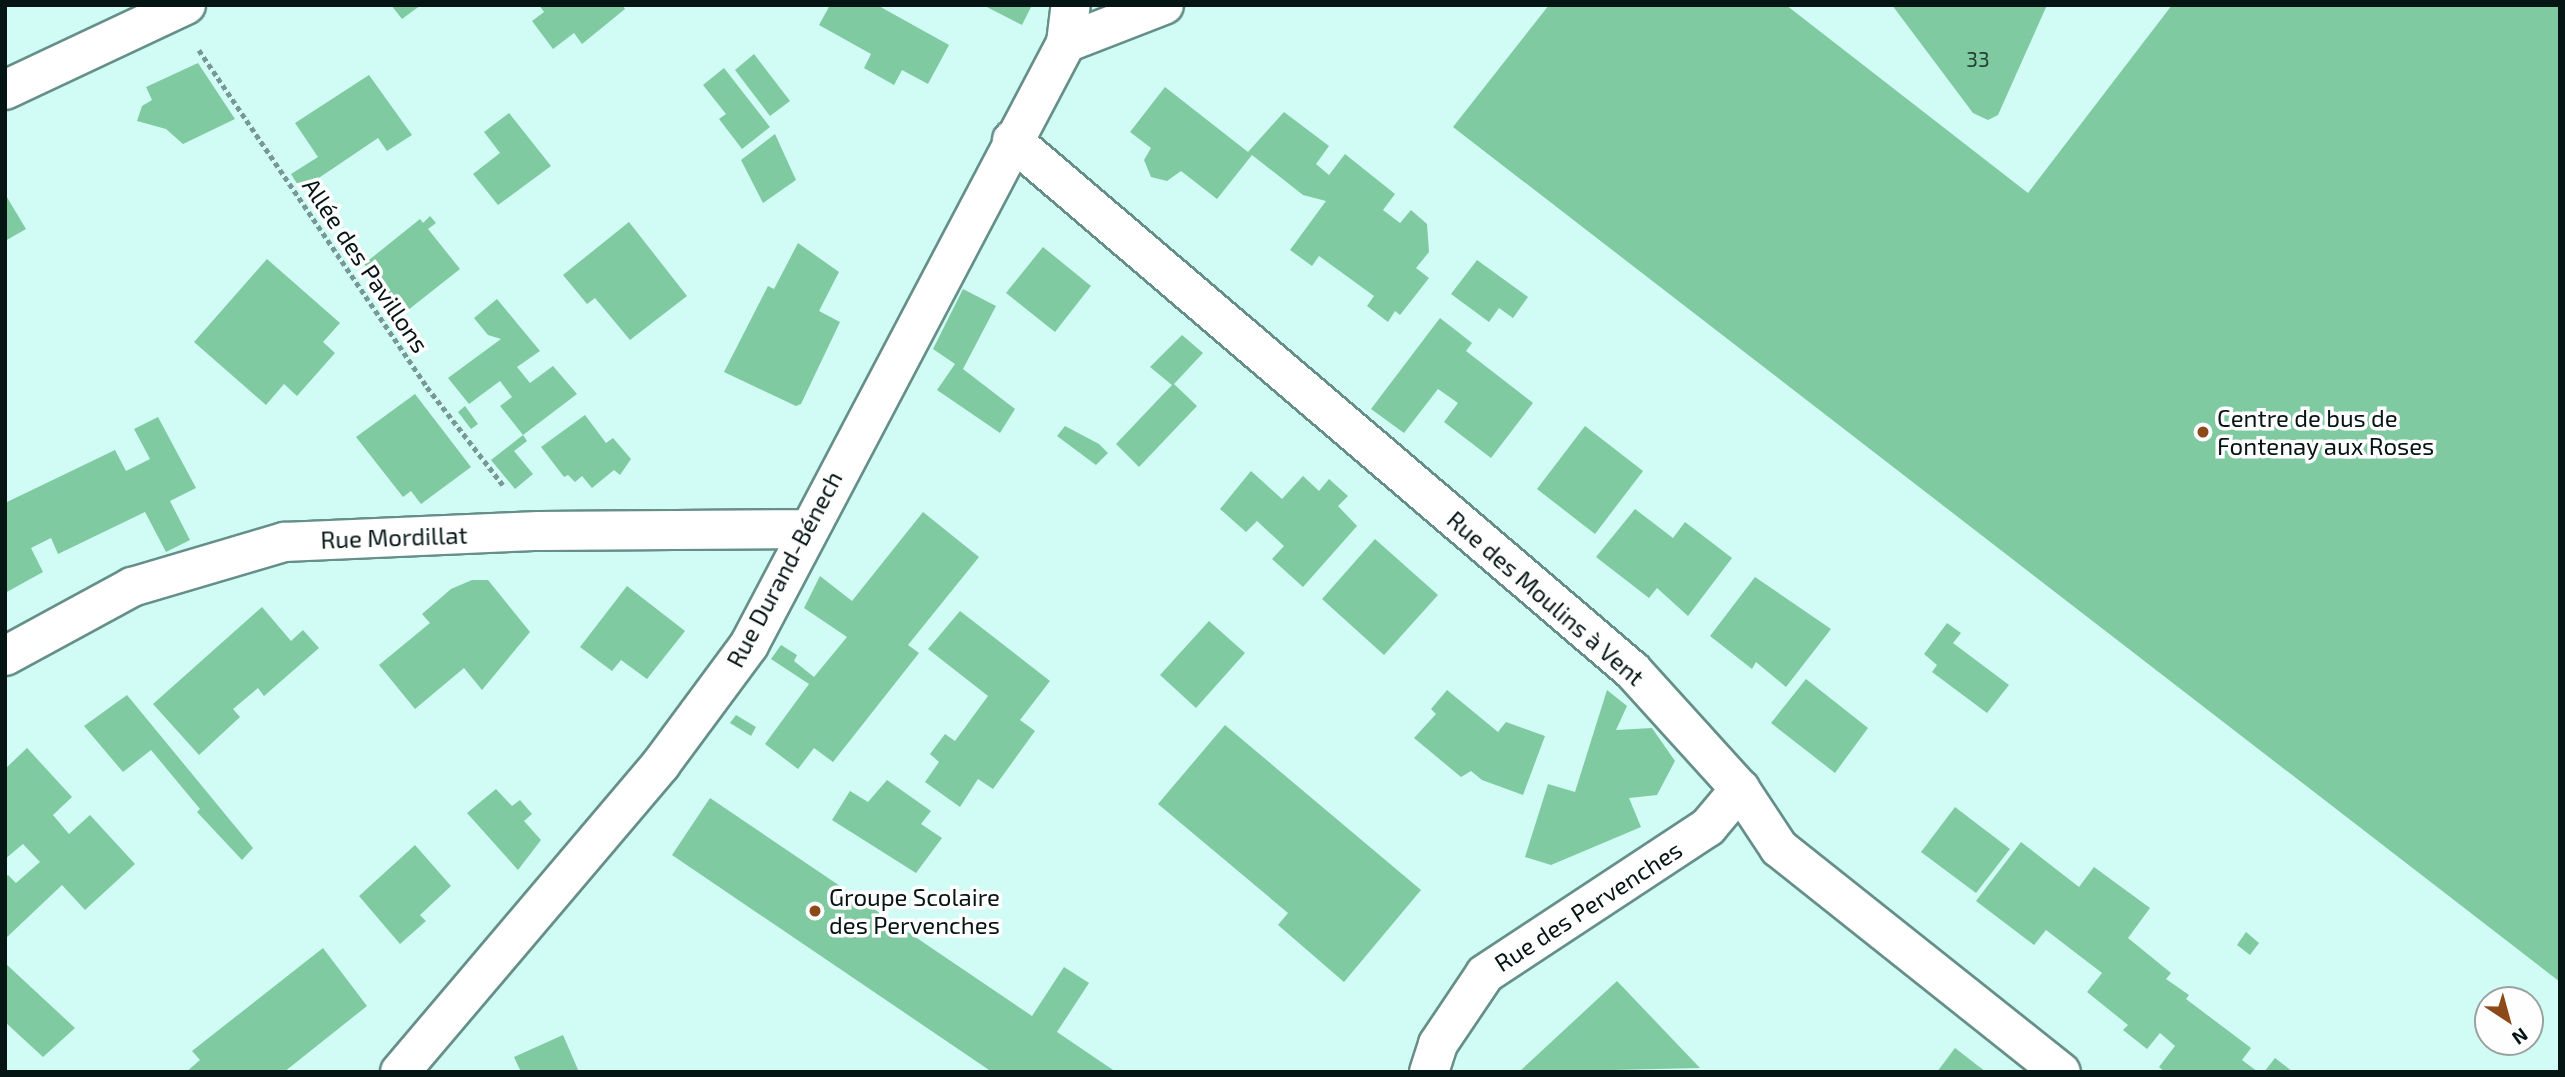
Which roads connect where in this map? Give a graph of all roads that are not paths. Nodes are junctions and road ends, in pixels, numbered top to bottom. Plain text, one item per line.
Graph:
1 (1070, 5) edge
2 (1164, 5) edge
3 (180, 9) edge
4 (1066, 43) junction
5 (5, 90) edge
6 (1012, 140) junction
7 (806, 529) junction
8 (5, 656) edge
9 (1740, 789) junction
10 (400, 1072) edge
11 (1429, 1072) edge
12 (2061, 1072) edge

1 - 4 street, Rue Durand-Bénech
2 - 4 street
3 - 5 street
4 - 6 street, Rue Durand-Bénech
6 - 7 street, Rue Durand-Bénech
6 - 9 street, Rue des Moulins à Vent
7 - 8 street, Rue Mordillat
7 - 10 street, Rue Durand-Bénech
9 - 11 street, Rue des Pervenches
9 - 12 street, Rue des Moulins à Vent

